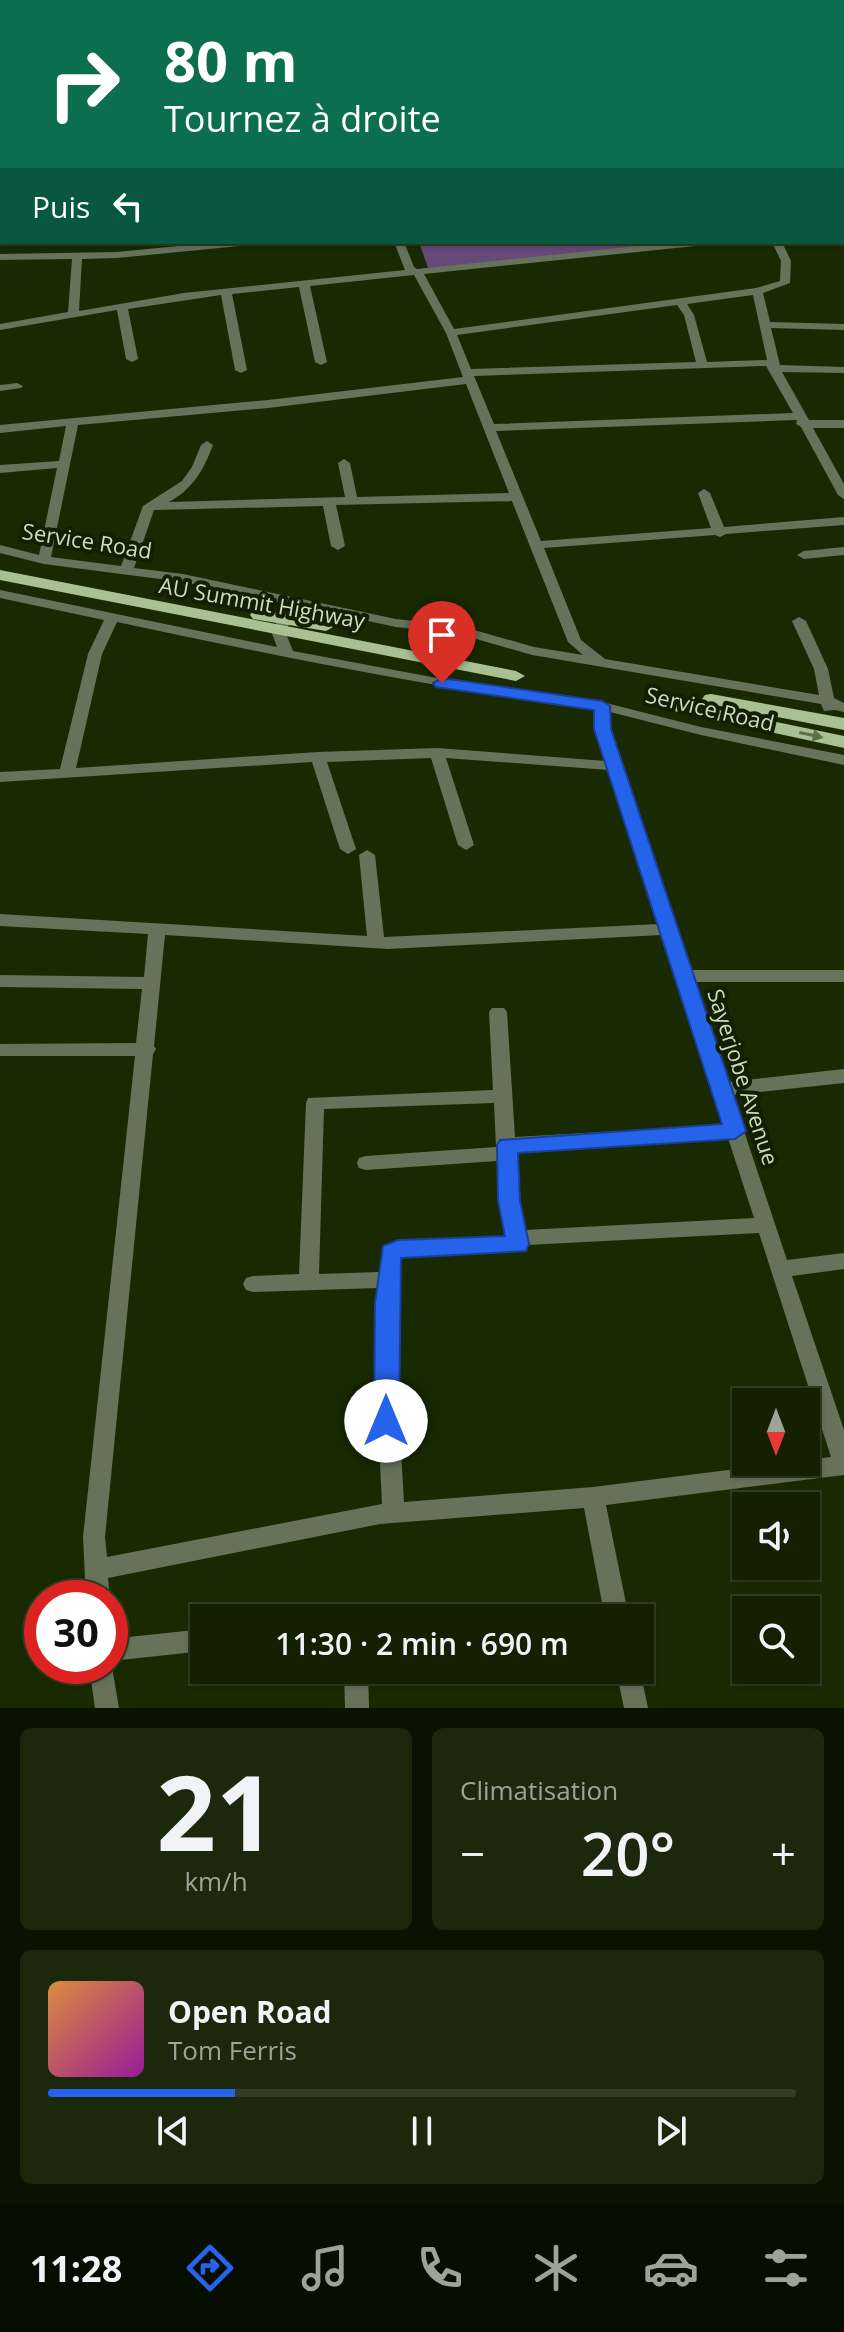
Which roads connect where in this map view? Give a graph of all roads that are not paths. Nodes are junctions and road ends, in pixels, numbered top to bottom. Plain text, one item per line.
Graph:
1 (26, 244) edge
2 (227, 244) edge
3 (400, 244) edge
4 (411, 244) edge
5 (686, 244) edge
6 (778, 244) edge
7 (0, 257) edge
8 (17, 257) junction
9 (77, 257) junction
10 (418, 273) junction
11 (304, 285) junction
12 (757, 291) junction
13 (226, 292) junction
14 (680, 301) junction
15 (122, 306) junction
16 (73, 315) junction
17 (765, 325) junction
18 (0, 327) edge
19 (844, 327) edge
20 (451, 333) junction
21 (132, 359) dead end
22 (321, 362) dead end
23 (703, 366) junction
24 (775, 366) junction
25 (241, 370) dead end
26 (844, 370) edge
27 (467, 376) junction
28 (17, 386) dead end
29 (0, 388) edge
30 (800, 420) junction
31 (73, 422) junction
32 (844, 424) edge
33 (490, 428) junction
34 (0, 429) edge
35 (207, 445) dead end
36 (344, 463) dead end
37 (66, 464) junction
38 (826, 465) junction
39 (844, 465) edge
40 (0, 469) edge
41 (704, 493) dead end
42 (844, 495) edge
43 (516, 497) junction
44 (329, 503) junction
45 (352, 503) junction
46 (149, 506) junction
47 (844, 521) edge
48 (720, 533) junction
49 (538, 545) junction
50 (338, 546) dead end
51 (0, 549) edge
52 (844, 551) edge
53 (804, 555) dead end
54 (44, 560) junction
55 (0, 564) edge
56 (127, 569) junction
57 (0, 575) edge
58 (0, 594) edge
59 (328, 608) junction
60 (111, 620) junction
61 (799, 621) dead end
62 (282, 624) junction
63 (575, 642) junction
64 (287, 654) junction
65 (571, 658) junction
66 (501, 660) dead end
67 (601, 663) junction
68 (516, 676) dead end
69 (707, 699) dead end
70 (571, 700) junction
71 (828, 701) junction
72 (602, 706) junction
73 (680, 707) dead end
74 (840, 717) edge
75 (603, 729) junction
76 (437, 753) junction
77 (842, 754) edge
78 (318, 757) junction
79 (616, 766) junction
80 (67, 773) junction
81 (0, 777) edge
82 (466, 845) dead end
83 (348, 849) dead end
84 (367, 855) dead end
85 (0, 920) edge
86 (670, 929) junction
87 (157, 930) junction
88 (376, 942) junction
89 (684, 976) junction
90 (844, 976) edge
91 (0, 981) edge
92 (153, 983) junction
93 (498, 1012) dead end
94 (147, 1049) junction
95 (0, 1050) edge
96 (844, 1076) edge
97 (721, 1089) junction
98 (502, 1096) junction
99 (735, 1131) junction
100 (508, 1149) junction
101 (366, 1163) dead end
102 (766, 1225) junction
103 (517, 1238) junction
104 (844, 1261) edge
105 (781, 1269) junction
106 (388, 1280) junction
107 (309, 1283) junction
108 (253, 1284) dead end
109 (836, 1413) edge
110 (844, 1464) edge
111 (593, 1497) junction
112 (394, 1512) junction
113 (98, 1569) junction
114 (98, 1580) edge
115 (614, 1604) edge
116 (190, 1641) edge
117 (128, 1648) edge
118 (104, 1684) edge
119 (356, 1684) edge
120 (631, 1684) edge
121 (107, 1708) edge
122 (357, 1708) edge
123 (636, 1708) edge

1 - 8 street
2 - 9 street
3 - 10 street
4 - 10 street
5 - 10 street
6 - 12 street
7 - 8 street
8 - 9 street
9 - 16 street
10 - 11 street
10 - 20 street
11 - 13 street
11 - 22 street
12 - 14 street
12 - 17 street
13 - 15 street
13 - 25 street
14 - 20 street
14 - 23 street
15 - 16 street
15 - 21 street
16 - 18 street
17 - 19 street
17 - 24 street
20 - 27 street
23 - 24 street
23 - 27 street
24 - 26 street
24 - 30 street
27 - 31 street
27 - 33 street
28 - 29 street
30 - 32 street
30 - 33 street
30 - 38 street
31 - 34 street
31 - 37 street
33 - 43 street
35 - 46 street
36 - 45 street
37 - 40 street
37 - 54 street
38 - 39 street
38 - 42 street
41 - 48 street
43 - 45 street
43 - 49 street
44 - 45 street
44 - 46 street
44 - 50 street
46 - 56 street
47 - 48 street
48 - 49 street
49 - 63 street
51 - 54 street, Service Road
52 - 53 street
54 - 56 street, Service Road
55 - 62 main road, AU Summit Highway
56 - 59 street, Service Road
57 - 62 main road, AU Summit Highway
58 - 60 street, Service Road
59 - 62 street
59 - 65 street, Service Road
60 - 64 street, Service Road
60 - 80 street
61 - 71 street
62 - 64 street
62 - 66 main road, AU Summit Highway
62 - 68 main road, AU Summit Highway
63 - 65 street
63 - 67 street
64 - 70 street, Service Road
65 - 67 street, Service Road
67 - 71 street, Service Road
69 - 74 main road
70 - 72 street, Service Road
70 - 75 street
71 - 74 street, Service Road
72 - 75 street, Sayerjobe Avenue
72 - 77 street, Service Road
73 -> 77 main road
75 - 79 street, Sayerjobe Avenue
76 - 78 street
76 - 79 street
76 - 82 street
78 - 80 street
78 - 83 street
79 - 86 street, Sayerjobe Avenue
80 - 81 street
84 - 88 street
85 - 87 street
86 - 88 street
86 - 89 street, Sayerjobe Avenue
87 - 88 street
87 - 92 street
89 - 90 street
89 - 97 street, Sayerjobe Avenue
91 - 92 street
92 - 94 street
93 - 98 street
94 - 95 street
94 - 113 street
96 - 97 street
97 - 99 street, Sayerjobe Avenue
98 - 100 street
98 - 107 street
99 - 100 street
99 - 102 street, Sayerjobe Avenue
100 - 101 street
100 - 103 street
102 - 103 street
102 - 105 street, Sayerjobe Avenue
103 - 106 street
104 - 105 street
105 - 109 street, Sayerjobe Avenue
106 - 107 street
106 - 112 street
107 - 108 street
109 - 110 street, Sayerjobe Avenue
110 - 111 street
111 - 112 street
111 - 115 street
112 - 113 street
113 - 114 street
116 - 117 street
118 - 121 street
119 - 122 street
120 - 123 street

